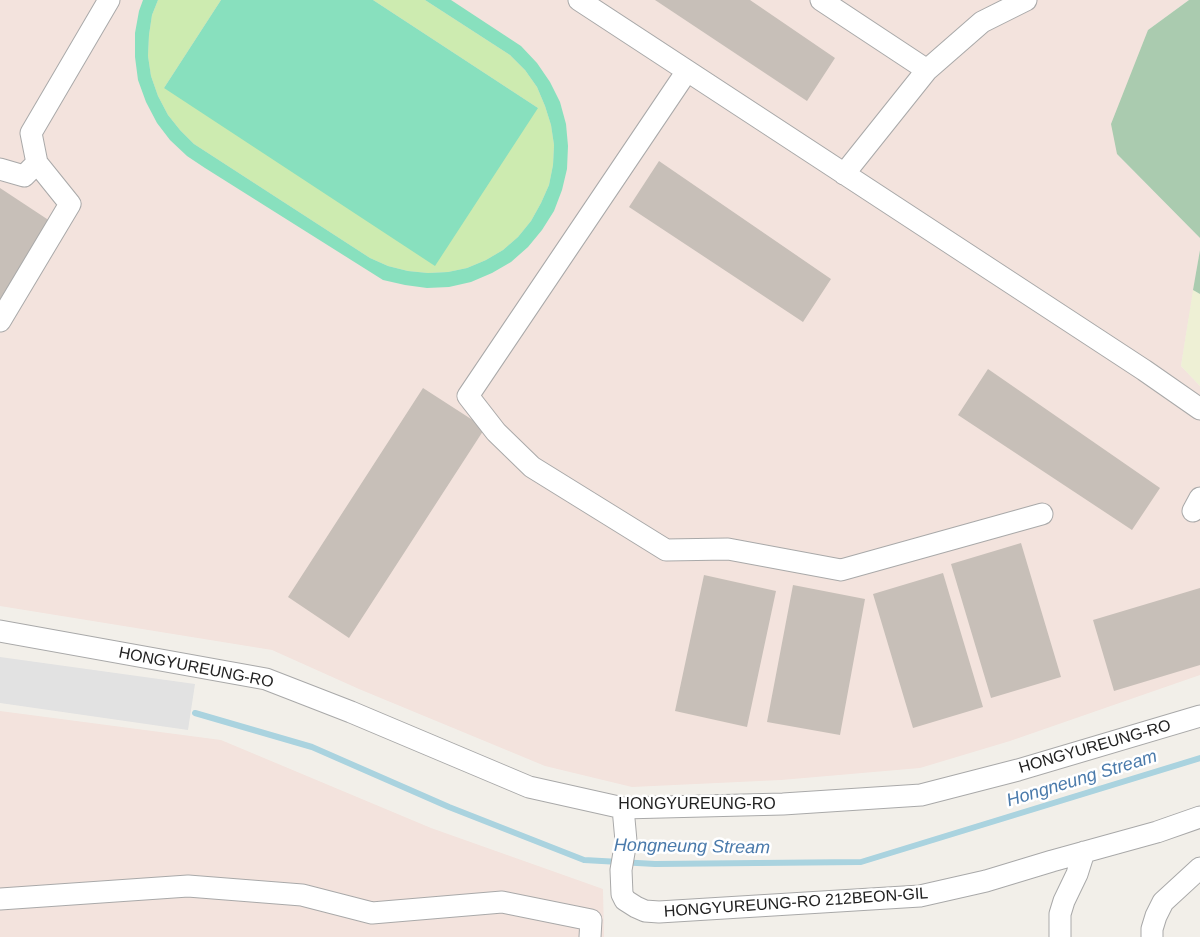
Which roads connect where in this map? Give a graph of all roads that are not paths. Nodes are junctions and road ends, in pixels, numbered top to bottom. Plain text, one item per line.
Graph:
1 (109, 0) edge
2 (579, 0) edge
3 (821, 0) edge
4 (1026, 0) edge
5 (927, 70) junction
6 (688, 71) junction
7 (37, 164) junction
8 (0, 169) edge
9 (844, 174) junction
10 (0, 321) edge
11 (1200, 409) edge
12 (1042, 514) dead end
13 (0, 631) edge
14 (1200, 716) edge
15 (623, 808) junction
16 (1200, 817) edge
17 (1084, 852) junction
18 (1200, 868) edge
19 (0, 899) edge
20 (590, 937) edge
21 (1060, 937) edge
22 (1152, 937) edge

1 - 7 street
2 - 6 street
3 - 5 street
4 - 5 street
5 - 9 street
6 - 9 street
6 - 12 street
7 - 8 street
7 - 10 street
9 - 11 street
13 - 15 street, HONGYUREUNG-RO
14 - 15 street, HONGYUREUNG-RO
15 - 17 street, HONGYUREUNG-RO 212BEON-GIL
16 - 17 street, HONGYUREUNG-RO 212BEON-GIL
17 - 21 street
18 - 22 street
19 - 20 street

